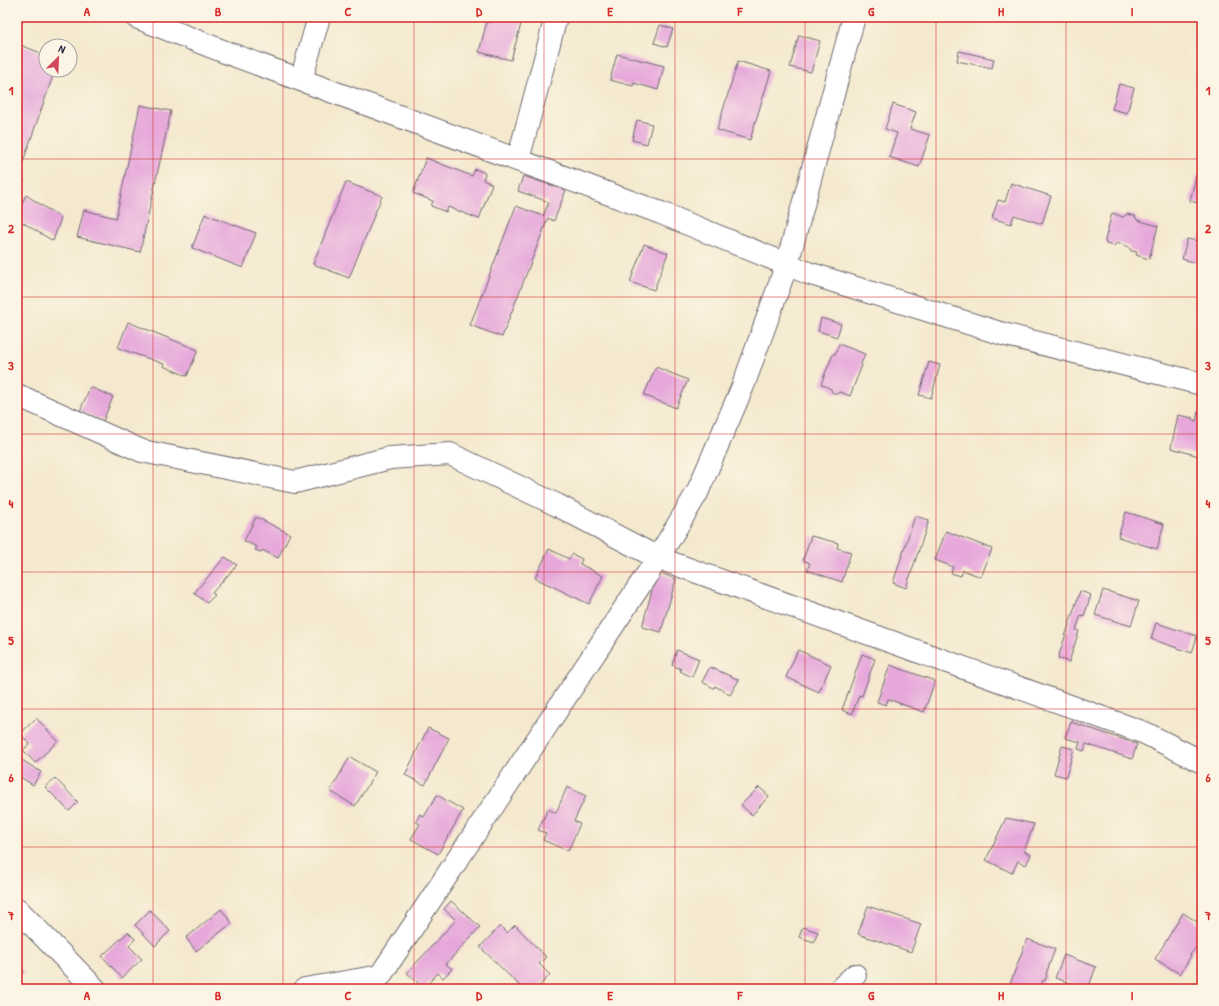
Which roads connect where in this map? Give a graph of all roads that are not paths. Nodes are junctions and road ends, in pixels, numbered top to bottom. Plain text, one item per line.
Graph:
1 (136, 17) edge
2 (319, 17) edge
3 (556, 17) edge
4 (854, 17) edge
5 (301, 80) junction
6 (518, 160) junction
7 (788, 264) junction
8 (1202, 384) edge
9 (17, 395) edge
10 (658, 558) junction
11 (1202, 762) edge
12 (17, 909) edge
13 (95, 989) edge
14 (305, 989) edge

1 - 5 street
2 - 5 street
3 - 6 street
4 - 7 street
5 - 6 street
6 - 7 street
7 - 8 street
7 - 10 street
9 - 10 street
10 - 11 street
10 - 14 street
12 - 13 street

